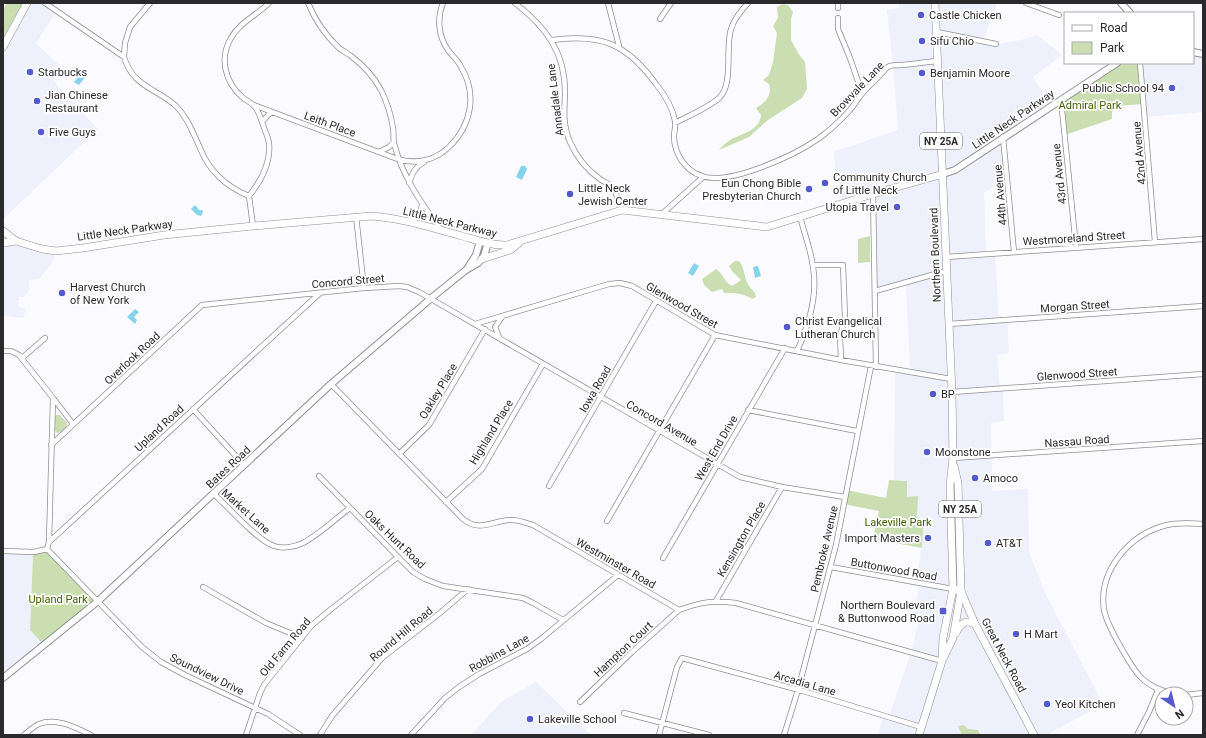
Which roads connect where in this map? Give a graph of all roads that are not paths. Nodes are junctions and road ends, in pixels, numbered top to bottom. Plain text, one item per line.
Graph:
1 (27, 3) edge
2 (45, 3) edge
3 (269, 3) edge
4 (308, 3) edge
5 (442, 3) edge
6 (515, 3) edge
7 (608, 3) edge
8 (671, 3) edge
9 (748, 3) edge
10 (936, 3) edge
11 (1026, 3) edge
12 (1121, 3) edge
13 (146, 4) edge
14 (1129, 12) edge
15 (1060, 15) dead end
16 (838, 18) dead end
17 (660, 19) dead end
18 (937, 32) junction
19 (552, 40) junction
20 (996, 44) dead end
21 (618, 46) junction
22 (3, 47) edge
23 (124, 57) junction
24 (938, 61) junction
25 (1115, 64) edge
26 (1140, 64) edge
27 (862, 93) junction
28 (1061, 100) junction
29 (254, 105) junction
30 (271, 112) junction
31 (262, 122) junction
32 (675, 123) junction
33 (1004, 137) junction
34 (394, 142) junction
35 (379, 152) junction
36 (430, 159) junction
37 (400, 160) junction
38 (943, 174) junction
39 (703, 177) junction
40 (409, 183) junction
41 (873, 194) junction
42 (249, 196) junction
43 (422, 204) junction
44 (622, 210) junction
45 (662, 214) junction
46 (356, 216) junction
47 (800, 216) junction
48 (406, 222) junction
49 (253, 226) junction
50 (3, 231) edge
51 (441, 231) junction
52 (1203, 239) edge
53 (16, 241) junction
54 (484, 242) junction
55 (522, 242) junction
56 (1155, 242) junction
57 (3, 243) edge
58 (1076, 247) junction
59 (1014, 252) junction
60 (946, 257) junction
61 (482, 259) junction
62 (813, 265) junction
63 (466, 270) junction
64 (946, 271) junction
65 (364, 288) junction
66 (875, 291) junction
67 (320, 292) junction
68 (430, 299) junction
69 (656, 300) junction
70 (202, 304) joint
71 (1203, 306) edge
72 (503, 316) junction
73 (475, 324) junction
74 (949, 324) junction
75 (484, 330) junction
76 (715, 335) junction
77 (45, 338) dead end
78 (499, 338) junction
79 (785, 348) junction
80 (3, 351) edge
81 (797, 351) junction
82 (22, 358) junction
83 (841, 360) junction
84 (543, 364) junction
85 (874, 366) junction
86 (1203, 374) edge
87 (951, 379) junction
88 (331, 384) junction
89 (952, 392) junction
90 (53, 398) junction
91 (600, 398) junction
92 (193, 409) junction
93 (748, 410) junction
94 (73, 424) junction
95 (658, 431) junction
96 (857, 431) junction
97 (1203, 441) edge
98 (51, 445) junction
99 (399, 454) junction
100 (953, 458) junction
101 (244, 465) junction
102 (716, 465) junction
103 (319, 476) dead end
104 (549, 486) dead end
105 (782, 486) junction
106 (214, 494) junction
107 (845, 497) junction
108 (446, 502) junction
109 (350, 508) junction
110 (606, 521) dead end
111 (1203, 524) edge
112 (49, 542) junction
113 (47, 549) junction
114 (3, 551) edge
115 (398, 557) junction
116 (663, 558) dead end
117 (831, 567) junction
118 (618, 574) junction
119 (203, 587) dead end
120 (468, 589) junction
121 (953, 589) junction
122 (961, 591) junction
123 (716, 600) junction
124 (97, 602) junction
125 (679, 610) junction
126 (563, 620) junction
127 (814, 624) junction
128 (975, 624) junction
129 (302, 638) junction
130 (953, 638) junction
131 (942, 661) junction
132 (3, 678) edge
133 (1154, 687) edge
134 (798, 690) junction
135 (1154, 701) edge
136 (580, 702) dead end
137 (255, 708) junction
138 (624, 713) dead end
139 (662, 722) junction
140 (921, 727) junction
141 (24, 735) edge
142 (91, 735) edge
143 (246, 735) edge
144 (300, 735) edge
145 (320, 735) edge
146 (411, 735) edge
147 (659, 735) edge
148 (709, 735) edge
149 (784, 735) edge
150 (919, 735) edge
151 (1034, 735) edge
152 (1138, 735) edge

1 - 22 main road
2 - 23 street
3 - 29 street
4 - 34 street
5 - 36 street
6 - 19 street
7 - 21 street
8 - 17 street
9 - 32 street
10 - 18 main road, Northern Boulevard / NY 25A
11 - 15 street
12 - 14 street
13 - 23 street
16 - 27 street
18 - 20 street
18 - 24 main road, Northern Boulevard / NY 25A
19 - 21 street
19 - 44 street, Annadale Lane
21 - 32 street
23 - 42 street
24 - 27 street, Browvale Lane
24 - 38 main road, Northern Boulevard / NY 25A
25 - 28 street, Little Neck Parkway
26 - 56 street, 42nd Avenue
27 - 39 street, Browvale Lane
28 - 33 street, Little Neck Parkway
28 - 58 street, 43rd Avenue
29 - 30 street, Leith Place
29 - 31 street
30 - 31 street
30 - 35 street, Leith Place
31 - 42 street
32 - 39 street
33 - 38 street, Little Neck Parkway
33 - 59 street, 44th Avenue
34 - 35 street
34 - 37 street
35 - 37 street, Leith Place
36 - 37 street, Leith Place
36 - 40 street
37 - 40 street
38 - 41 main road, Little Neck Parkway
38 - 60 main road, Northern Boulevard / NY 25A
39 - 45 street
40 - 43 street
41 - 47 main road, Little Neck Parkway
41 - 66 street, Pembroke Avenue
42 - 49 street
43 - 48 street
43 - 51 street
44 - 45 main road, Little Neck Parkway
44 - 55 main road, Little Neck Parkway
45 - 47 main road, Little Neck Parkway
46 - 48 main road, Little Neck Parkway
46 - 49 main road, Little Neck Parkway
46 - 65 street
47 - 62 street
48 - 51 main road, Little Neck Parkway
49 - 53 main road, Little Neck Parkway
50 - 53 main road, Little Neck Parkway
51 - 54 main road, Little Neck Parkway
52 - 56 street, Westmoreland Street
53 - 57 main road
54 - 55 main road, Little Neck Parkway
54 - 61 street
54 - 63 street, Bates Road
55 - 61 main road
56 - 58 street, Westmoreland Street
58 - 59 street, Westmoreland Street
59 - 60 street, Westmoreland Street
60 - 64 main road, Northern Boulevard / NY 25A
61 - 63 street, Bates Road
62 - 81 street
62 - 83 street
63 - 68 street, Bates Road
64 - 66 street
64 - 74 main road, Northern Boulevard / NY 25A
65 - 67 street, Concord Street
65 - 68 street, Concord Street
66 - 85 street, Pembroke Avenue
67 - 70 street, Concord Street
67 - 92 street, Upland Road
68 - 73 street, Concord Street
68 - 88 street, Bates Road
69 - 72 street, Glenwood Street
69 - 76 street, Glenwood Street
69 - 91 street, Iowa Road
70 - 94 street, Overlook Road
71 - 74 street, Morgan Street
72 - 73 street, Glenwood Street
72 - 78 street
73 - 75 street, Concord Street
74 - 87 main road, Northern Boulevard / NY 25A
75 - 78 street, Concord Avenue
75 - 99 street, Oakley Place
76 - 79 street, Glenwood Street
76 - 95 street
77 - 82 street
78 - 84 street, Concord Avenue
79 - 81 street, Glenwood Street
79 - 93 street, West End Drive
80 - 82 street
81 - 83 street, Glenwood Street
82 - 90 street
83 - 85 street, Glenwood Street
84 - 91 street, Concord Avenue
84 - 108 street, Highland Place
85 - 87 street, Glenwood Street
85 - 96 street, Pembroke Avenue
86 - 89 street, Glenwood Street
87 - 89 main road, Northern Boulevard / NY 25A
88 - 99 street, Westminster Road
88 - 101 street, Bates Road
89 - 100 main road, Northern Boulevard / NY 25A
90 - 94 street
90 - 98 street
91 - 95 street, Concord Avenue
91 - 104 street, Iowa Road
92 - 101 street
92 - 112 street, Upland Road
93 - 96 street
93 - 102 street, West End Drive
94 - 98 street, Overlook Road
95 - 102 street, Concord Avenue
95 - 110 street
96 - 107 street, Pembroke Avenue
97 - 100 street, Nassau Road
98 - 112 street
99 - 108 street, Westminster Road
100 - 121 main road, Northern Boulevard / NY 25A
100 - 122 main road, Northern Boulevard / NY 25A
101 - 106 street, Bates Road
102 - 105 street, Concord Avenue
102 - 116 street, West End Drive
103 - 109 street, Oaks Hunt Road
105 - 107 street, Concord Avenue
105 - 123 street, Kensington Place
106 - 109 street, Market Lane
106 - 124 street, Bates Road
107 - 117 street, Pembroke Avenue
108 - 118 street, Westminster Road
109 - 115 street, Oaks Hunt Road
111 - 133 street
112 - 113 street
113 - 114 street
113 - 124 street, Soundview Drive
115 - 120 street, Oaks Hunt Road
115 - 129 street, Old Farm Road
117 - 121 street, Buttonwood Road
117 - 127 street, Pembroke Avenue
118 - 125 street, Westminster Road
118 - 126 street, Robbins Lane
119 - 129 street
120 - 126 street, Oaks Hunt Road
120 - 145 street, Round Hill Road
121 - 122 main road
121 - 131 main road, Northern Boulevard / NY 25A
122 - 128 main road, Great Neck Road
122 - 130 main road, Northern Boulevard / NY 25A
123 - 125 street
123 - 127 street
124 - 132 street, Bates Road
124 - 137 street, Soundview Drive
125 - 136 street, Hampton Court
126 - 146 street, Robbins Lane
127 - 131 street
127 - 134 street, Pembroke Avenue
128 - 130 main road
128 - 151 main road, Great Neck Road
129 - 137 street, Old Farm Road
130 - 131 main road, Northern Boulevard / NY 25A
131 - 140 main road, Northern Boulevard / NY 25A
134 - 139 street, Arcadia Lane
134 - 140 street, Arcadia Lane
134 - 149 street, Pembroke Avenue
135 - 152 street
137 - 143 street, Old Farm Road
137 - 144 street, Soundview Drive
138 - 139 street
139 - 147 street
139 - 148 street
140 - 150 main road, Northern Boulevard / NY 25A
141 - 142 street

